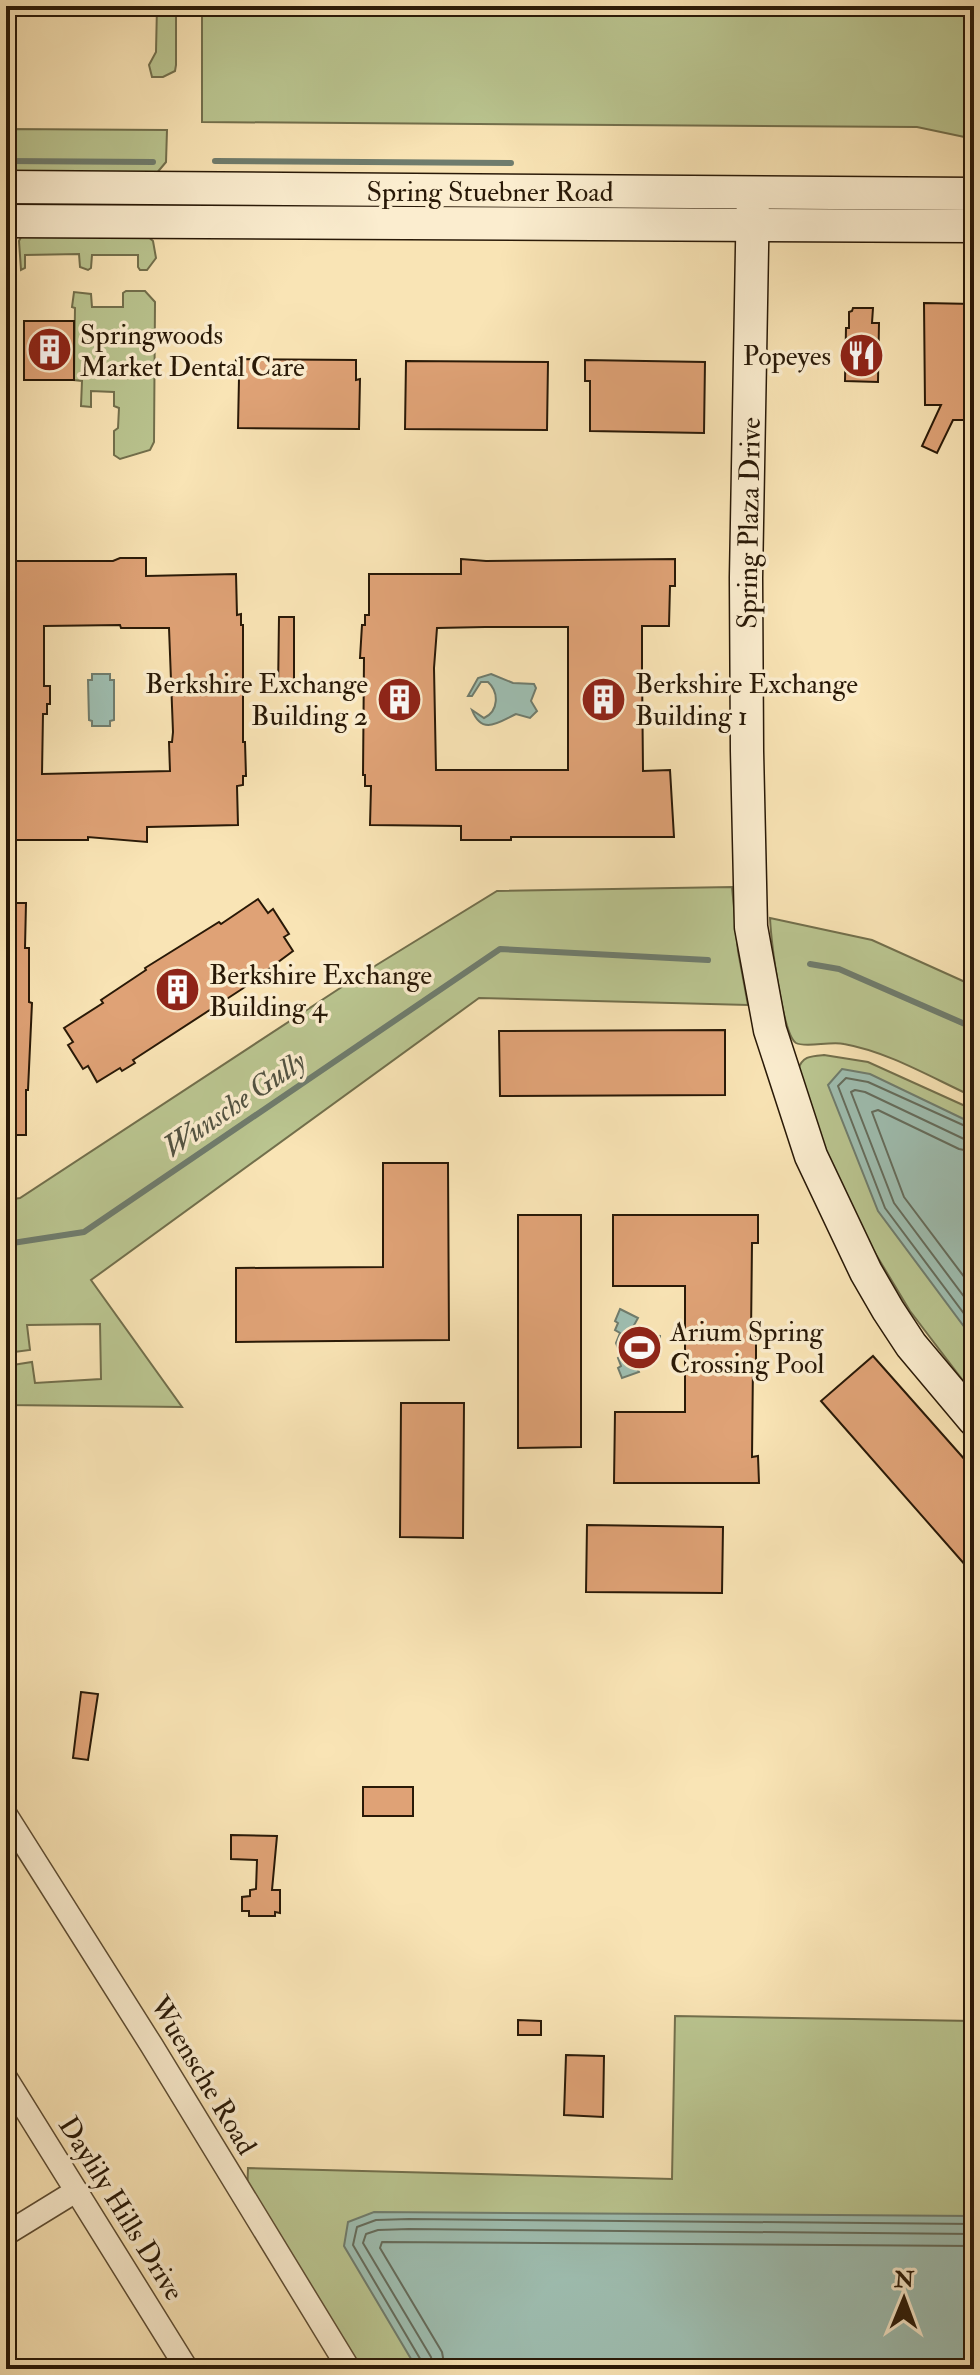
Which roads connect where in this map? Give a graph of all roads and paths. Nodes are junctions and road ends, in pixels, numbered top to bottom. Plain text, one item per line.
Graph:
1 (6, 187) edge
2 (187, 189) junction
3 (753, 193) junction
4 (974, 194) edge
5 (6, 221) edge
6 (175, 222) junction
7 (751, 225) junction
8 (974, 226) edge
9 (974, 1420) edge
10 (6, 1815) edge
11 (6, 2078) edge
12 (76, 2191) junction
13 (6, 2234) edge
14 (187, 2369) edge
15 (349, 2369) edge

1 - 2 main road, Spring Stuebner Road
2 - 3 main road, Spring Stuebner Road
2 - 6 main road
3 - 4 main road, Spring Stuebner Road
3 - 7 main road, Spring Plaza Drive
5 - 6 main road, Spring Stuebner Road
6 - 7 main road, Spring Stuebner Road
7 - 8 main road, Spring Stuebner Road
7 - 9 main road, Spring Plaza Drive
10 - 15 street, Wuensche Road
11 - 12 street, Daylily Hills Drive
12 - 13 street
12 - 14 street, Daylily Hills Drive

